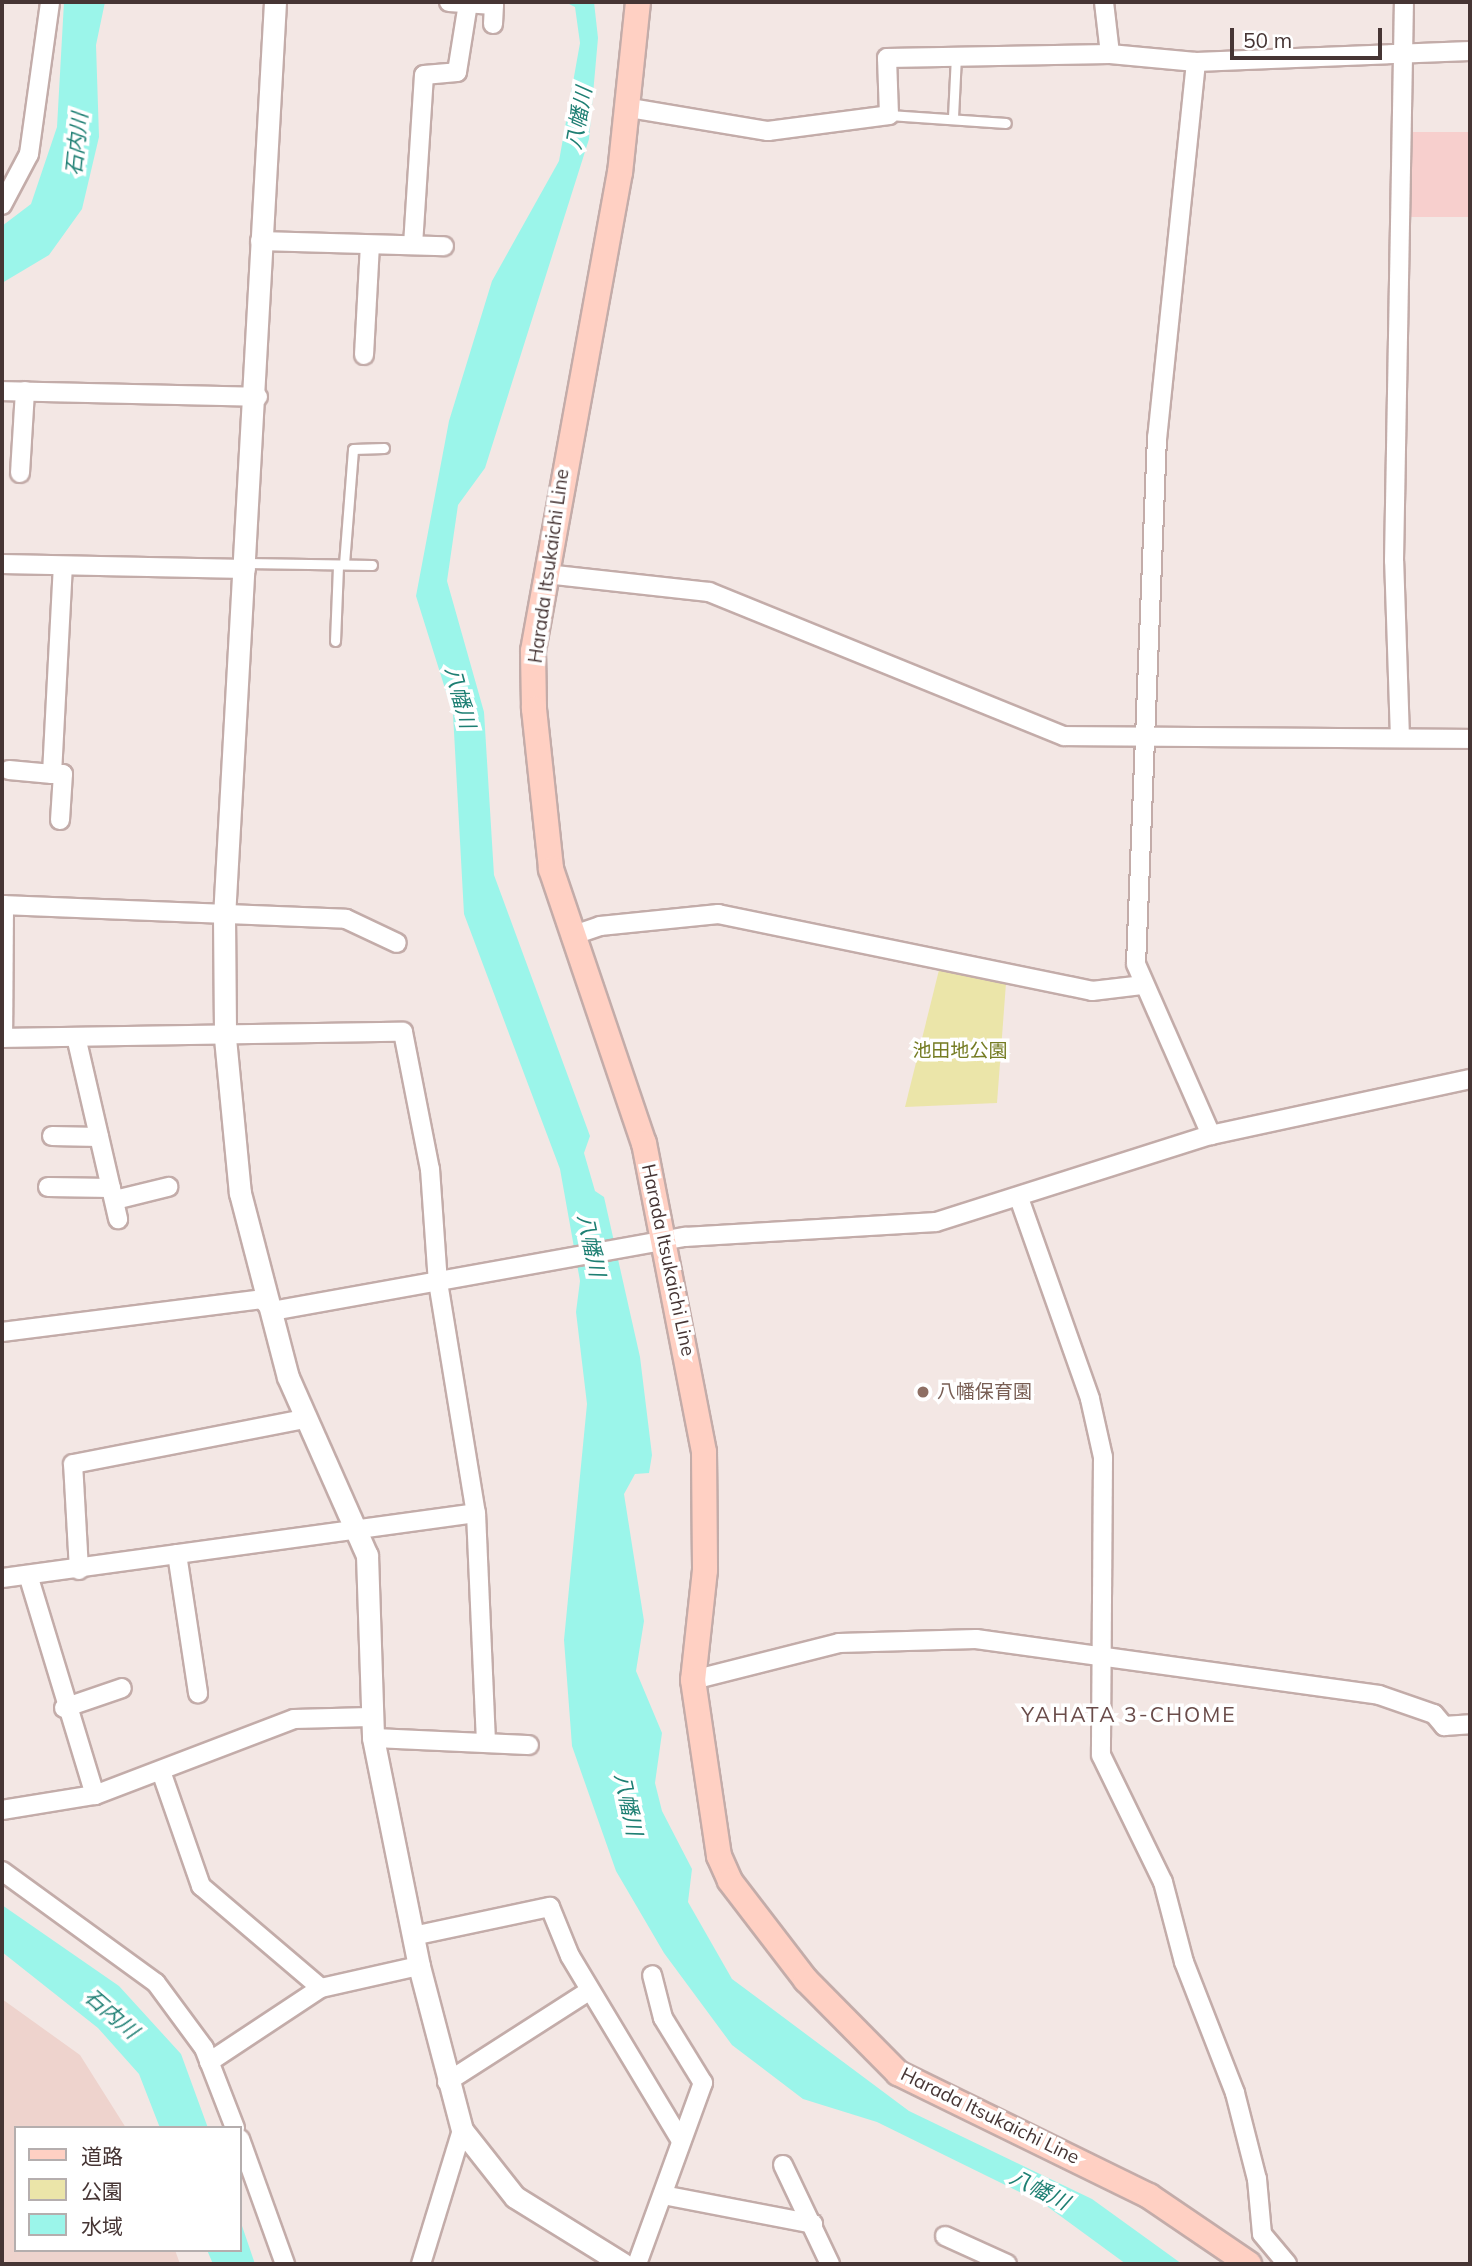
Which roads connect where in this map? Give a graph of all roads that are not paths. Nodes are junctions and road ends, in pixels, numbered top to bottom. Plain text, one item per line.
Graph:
1 (50, 2) edge
2 (275, 2) edge
3 (449, 2) edge
4 (638, 2) edge
5 (1104, 2) edge
6 (1404, 2) edge
7 (468, 3) edge
8 (494, 24) dead end
9 (1470, 51) edge
10 (1110, 54) junction
11 (956, 56) junction
12 (1401, 56) junction
13 (1196, 62) junction
14 (629, 108) junction
15 (889, 115) junction
16 (953, 117) junction
17 (1006, 123) dead end
18 (2, 205) edge
19 (260, 241) junction
20 (370, 245) junction
21 (414, 245) junction
22 (444, 246) dead end
23 (364, 355) dead end
24 (2, 391) edge
25 (25, 391) junction
26 (258, 397) junction
27 (384, 448) dead end
28 (20, 473) dead end
29 (2, 564) edge
30 (341, 564) junction
31 (372, 565) dead end
32 (62, 566) junction
33 (246, 566) junction
34 (547, 573) junction
35 (335, 641) dead end
36 (1144, 738) junction
37 (1400, 738) junction
38 (1470, 739) edge
39 (9, 770) dead end
40 (52, 774) junction
41 (60, 820) dead end
42 (3, 905) edge
43 (224, 916) junction
44 (571, 936) junction
45 (397, 943) dead end
46 (1142, 985) junction
47 (225, 1038) junction
48 (77, 1041) junction
49 (1470, 1079) edge
50 (1211, 1135) junction
51 (52, 1136) dead end
52 (99, 1137) junction
53 (48, 1186) dead end
54 (168, 1187) dead end
55 (113, 1194) junction
56 (1019, 1198) junction
57 (118, 1219) dead end
58 (661, 1241) junction
59 (438, 1282) junction
60 (272, 1311) junction
61 (2, 1332) edge
62 (304, 1419) junction
63 (476, 1513) junction
64 (356, 1524) junction
65 (177, 1554) junction
66 (79, 1570) junction
67 (2, 1577) edge
68 (29, 1578) junction
69 (1099, 1658) junction
70 (693, 1679) junction
71 (122, 1688) dead end
72 (198, 1693) dead end
73 (64, 1708) junction
74 (1470, 1724) edge
75 (372, 1727) junction
76 (486, 1738) junction
77 (529, 1745) dead end
78 (162, 1774) junction
79 (95, 1795) junction
80 (2, 1810) edge
81 (2, 1871) edge
82 (413, 1936) junction
83 (419, 1966) junction
84 (652, 1975) dead end
85 (321, 1988) junction
86 (590, 1991) junction
87 (209, 2062) junction
88 (447, 2082) junction
89 (234, 2126) edge
90 (462, 2130) junction
91 (681, 2141) junction
92 (242, 2145) edge
93 (783, 2165) dead end
94 (663, 2195) junction
95 (813, 2224) junction
96 (945, 2236) dead end
97 (285, 2264) edge
98 (421, 2264) edge
99 (624, 2264) edge
100 (637, 2264) edge
101 (830, 2264) edge
102 (1007, 2264) edge
103 (1249, 2264) edge
104 (1287, 2264) edge

1 - 18 street
2 - 19 street
3 - 7 street
4 - 14 main road, Harada Itsukaichi Line
5 - 10 street
6 - 12 street
7 - 8 street
7 - 21 street
9 - 12 street
10 - 11 street
10 - 13 street
11 - 15 street
11 - 16 lane
12 - 13 street
12 - 37 street
13 - 36 street
14 - 15 street
14 - 34 main road, Harada Itsukaichi Line
15 - 16 lane
16 - 17 lane
19 - 20 street
19 - 26 street
20 - 21 street
20 - 23 street
21 - 22 street
24 - 25 street
25 - 26 street
25 - 28 street
26 - 33 street
27 - 30 lane
29 - 32 street
30 - 31 lane
30 - 33 lane
30 - 35 lane
32 - 33 street
32 - 40 street
33 - 43 street
34 - 36 street
34 - 44 main road, Harada Itsukaichi Line
36 - 37 street
36 - 46 street
37 - 38 street
39 - 40 street
40 - 41 street
42 - 43 street
42 - 48 street
43 - 45 street
43 - 47 street
44 - 46 street
44 - 58 main road, Harada Itsukaichi Line
46 - 50 street
47 - 48 street
47 - 59 street
47 - 60 street
48 - 52 street
49 - 50 street
50 - 56 street
51 - 52 street
52 - 55 street
53 - 55 street
54 - 55 street
55 - 57 street
56 - 58 street
56 - 69 street
58 - 59 street
58 - 70 main road, Harada Itsukaichi Line
59 - 60 street
59 - 63 street
60 - 61 street
60 - 62 street
62 - 64 street
62 - 66 street
63 - 64 street
63 - 76 street
64 - 65 street
64 - 75 street
65 - 66 street
65 - 72 street
66 - 68 street
67 - 68 street
68 - 73 street
69 - 70 street
69 - 74 street
69 - 104 street
70 - 103 main road, Harada Itsukaichi Line
71 - 73 street
73 - 79 street
75 - 76 street
75 - 78 street
75 - 82 street
76 - 77 street
78 - 79 street
78 - 85 street
79 - 80 street
81 - 87 street
82 - 83 street
82 - 86 street
83 - 85 street
83 - 88 street
84 - 91 street
85 - 87 street
86 - 88 street
86 - 91 street
87 - 89 street
88 - 90 street
90 - 98 street
90 - 99 street
91 - 94 street
92 - 97 street
93 - 95 street
94 - 95 street
94 - 100 street
95 - 101 street
96 - 102 street

